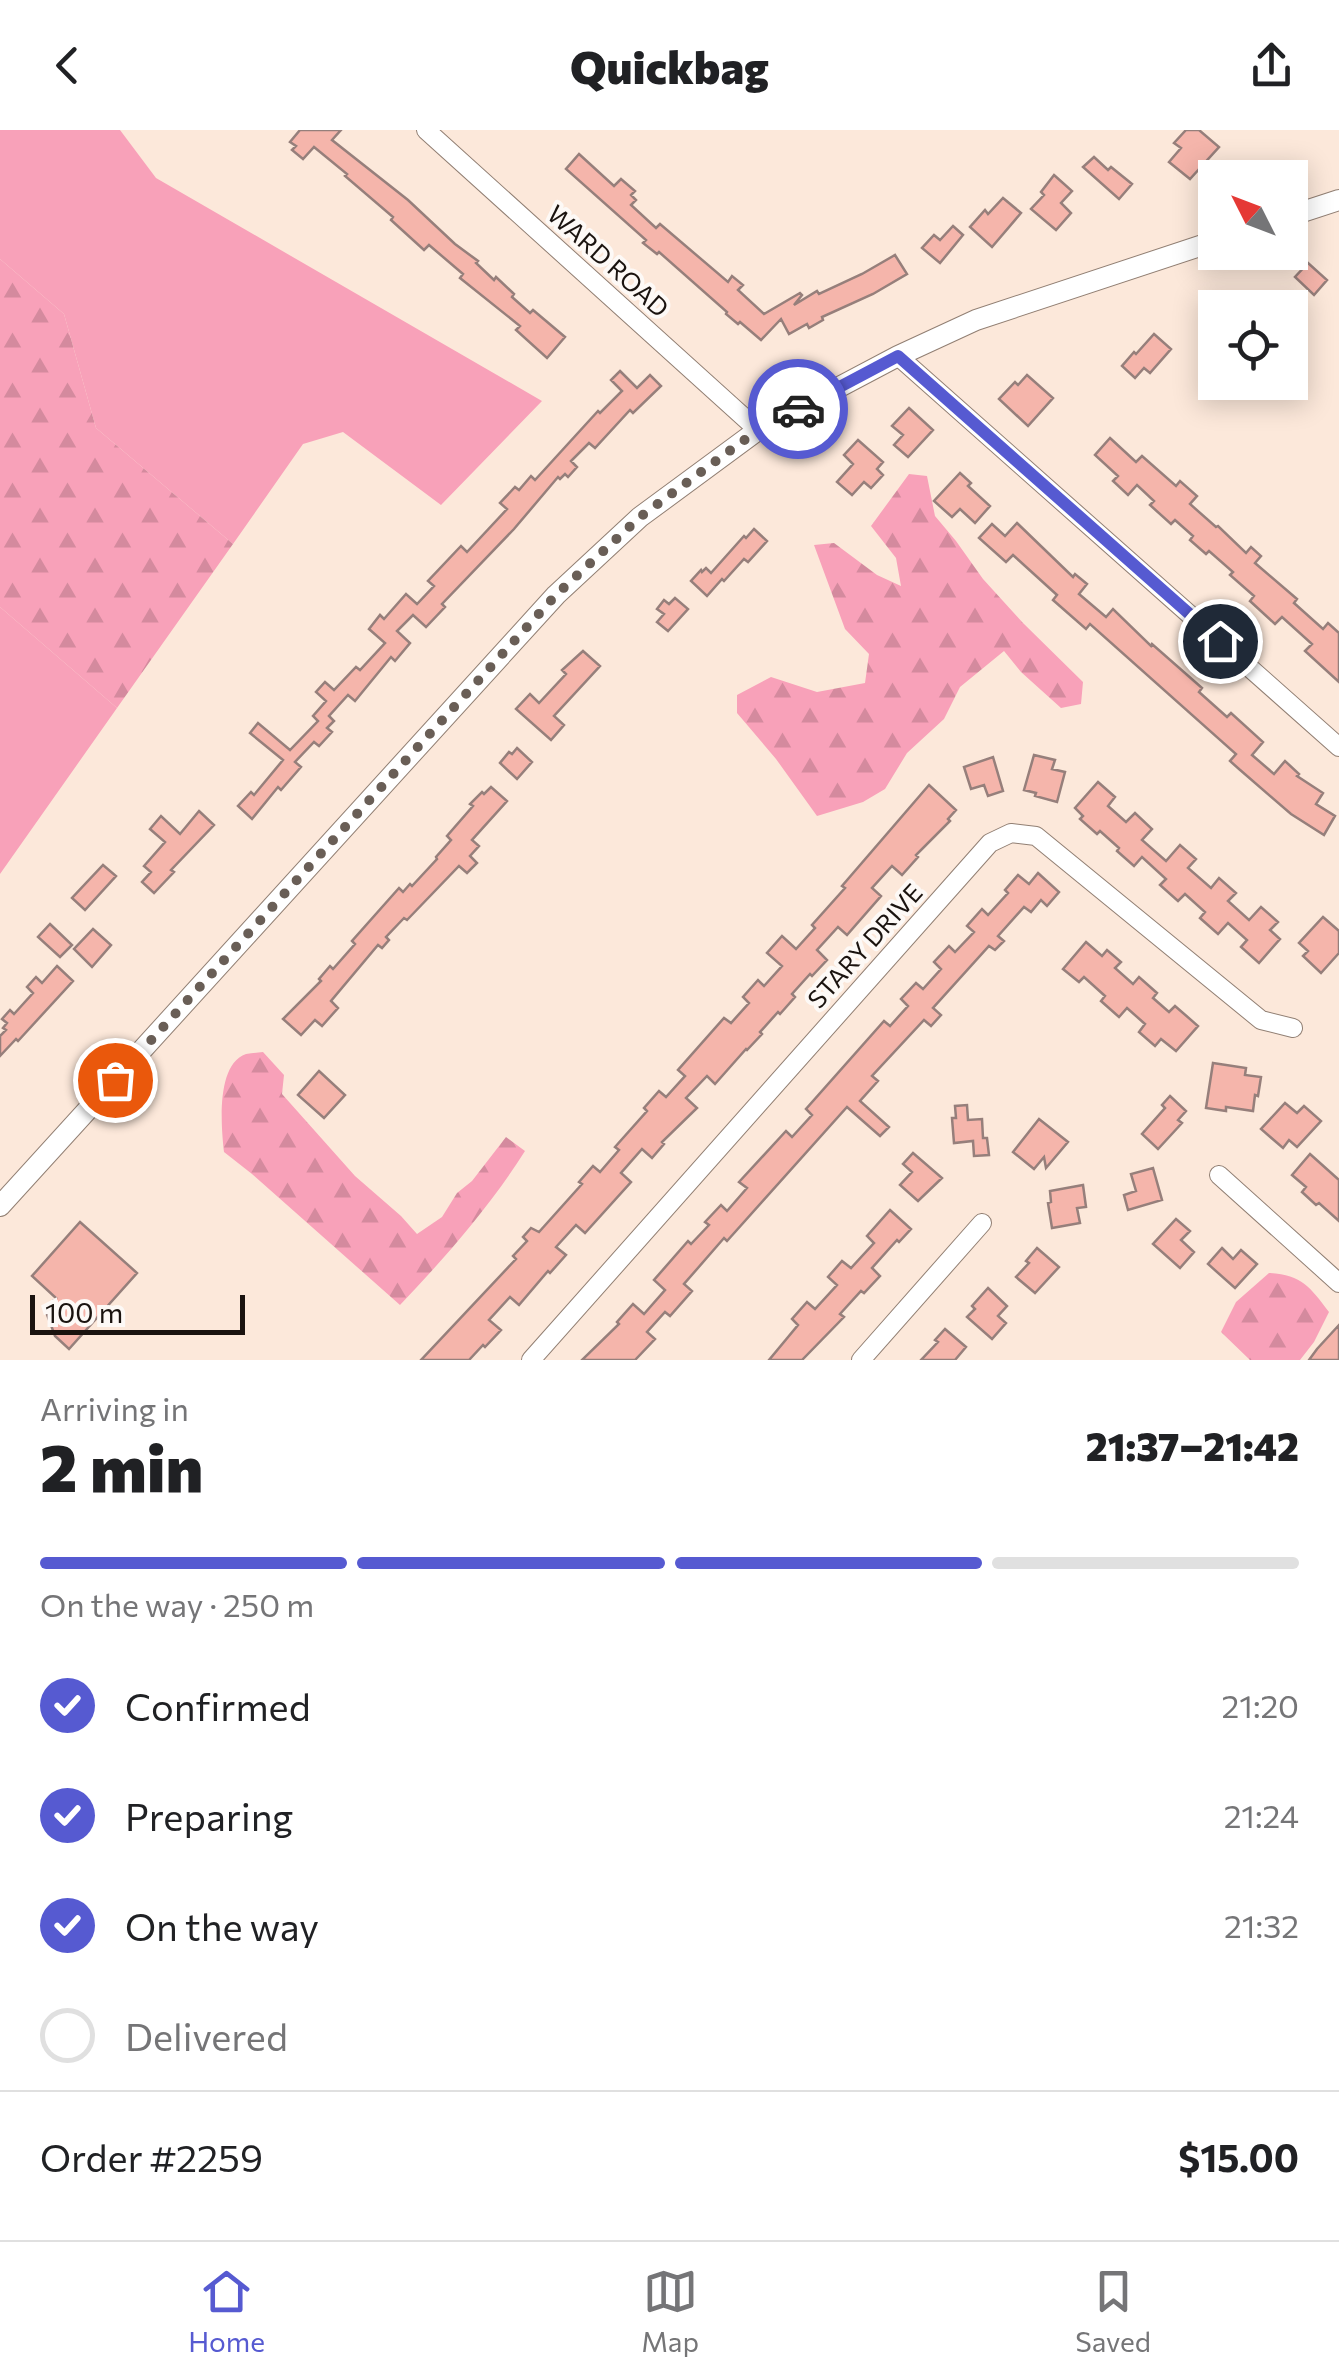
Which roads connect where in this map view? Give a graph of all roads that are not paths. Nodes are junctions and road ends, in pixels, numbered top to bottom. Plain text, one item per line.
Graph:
1 (426, 130) edge
2 (1339, 200) edge
3 (1308, 210) edge
4 (1198, 247) edge
5 (898, 356) junction
6 (758, 430) junction
7 (1339, 747) edge
8 (1293, 1028) dead end
9 (1219, 1175) dead end
10 (0, 1206) edge
11 (982, 1222) dead end
12 (1339, 1283) edge
13 (530, 1360) edge
14 (862, 1360) edge

1 - 6 street, WARD ROAD
2 - 3 main road
4 - 5 main road
5 - 6 main road
5 - 7 street
6 - 10 main road
8 - 13 street, STARY DRIVE
9 - 12 street
11 - 14 street

